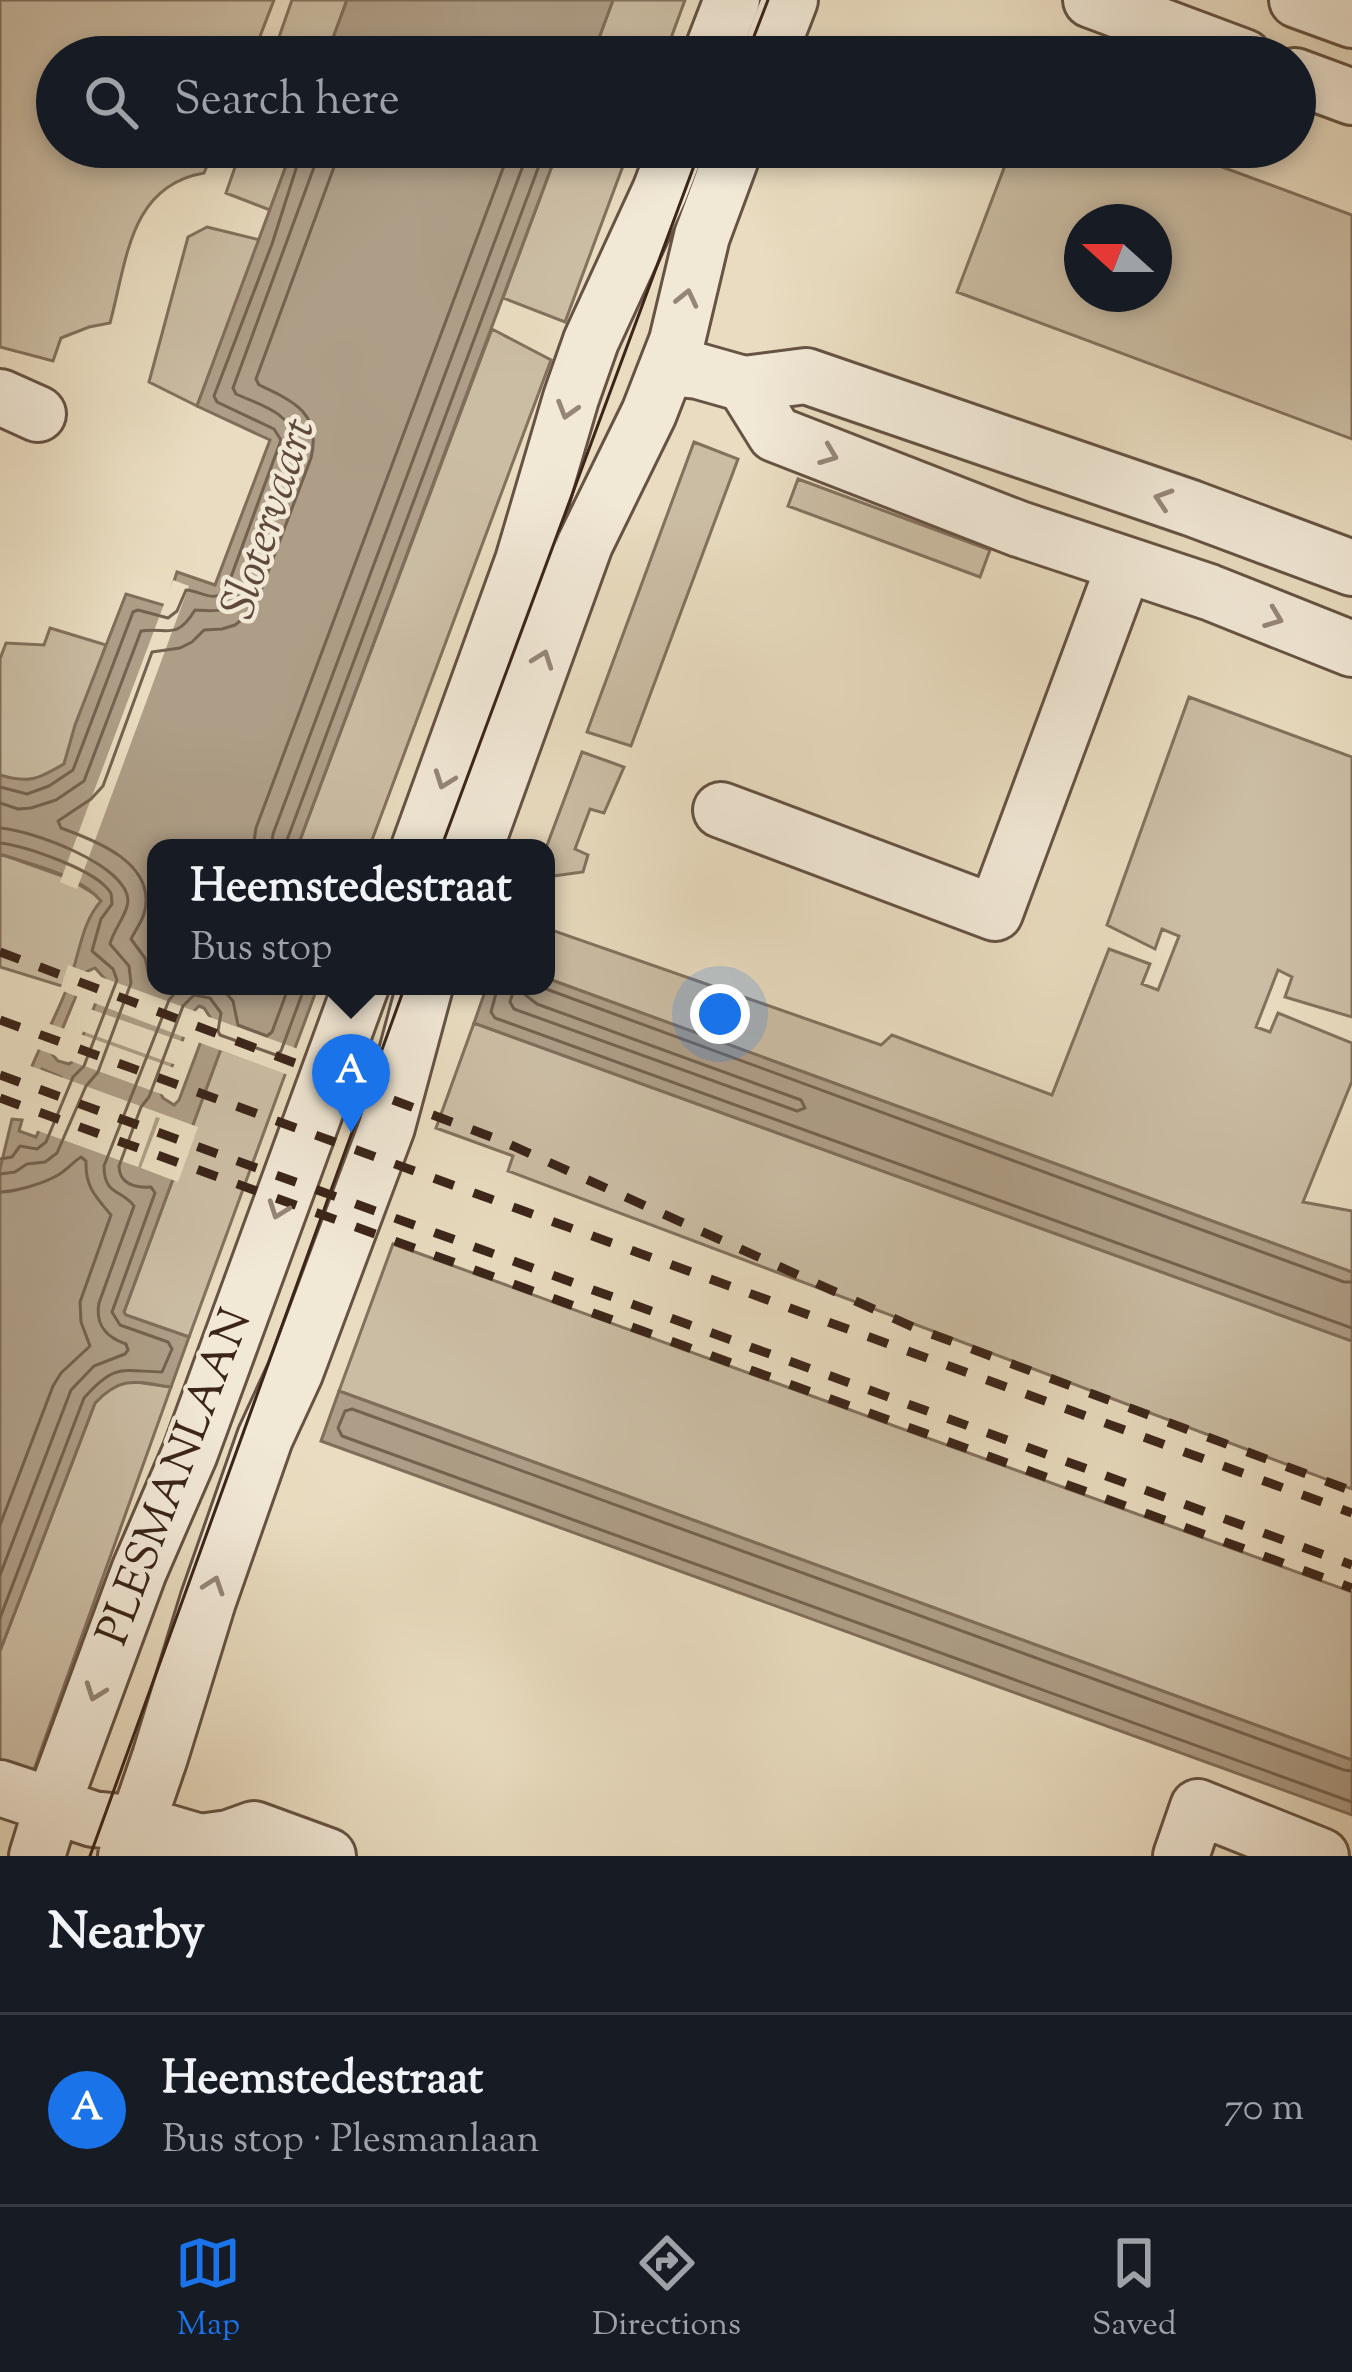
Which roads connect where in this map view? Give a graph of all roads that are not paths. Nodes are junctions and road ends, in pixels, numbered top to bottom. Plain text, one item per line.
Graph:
1 (732, 0) edge
2 (790, 0) edge
3 (1091, 0) edge
4 (1297, 0) edge
5 (1352, 20) edge
6 (718, 36) edge
7 (776, 36) edge
8 (1188, 36) edge
9 (1316, 84) edge
10 (1352, 97) edge
11 (669, 168) edge
12 (727, 168) edge
13 (667, 368) junction
14 (744, 384) junction
15 (1234, 524) junction
16 (1124, 566) junction
17 (1352, 568) edge
18 (1209, 592) junction
19 (1352, 649) edge
20 (513, 741) junction
21 (721, 810) dead end
22 (422, 839) edge
23 (478, 839) edge
24 (499, 839) edge
25 (358, 995) edge
26 (422, 995) edge
27 (317, 1104) junction
28 (386, 1130) junction
29 (0, 1788) edge
30 (53, 1804) junction
31 (132, 1840) edge
32 (206, 1849) edge
33 (37, 1856) edge
34 (328, 1856) edge
35 (1181, 1856) edge
36 (1321, 1856) edge

1 - 6 street
2 - 7 street
3 - 8 street
4 - 5 street
9 - 10 street
11 -> 22 street
13 -> 12 street
13 - 14 street
20 -> 13 street
15 -> 14 street
14 -> 16 street
15 - 17 street
15 - 18 street
16 - 18 street
16 - 21 street
18 -> 19 street
20 - 23 street
20 - 24 street
25 - 27 street, PLESMANLAAN
26 - 28 street, PLESMANLAAN
27 - 28 street
27 -> 30 street, PLESMANLAAN
31 -> 28 street, PLESMANLAAN
29 - 30 street
30 - 31 street
30 - 33 street, PLESMANLAAN
31 - 32 street
32 - 34 street
35 - 36 street

